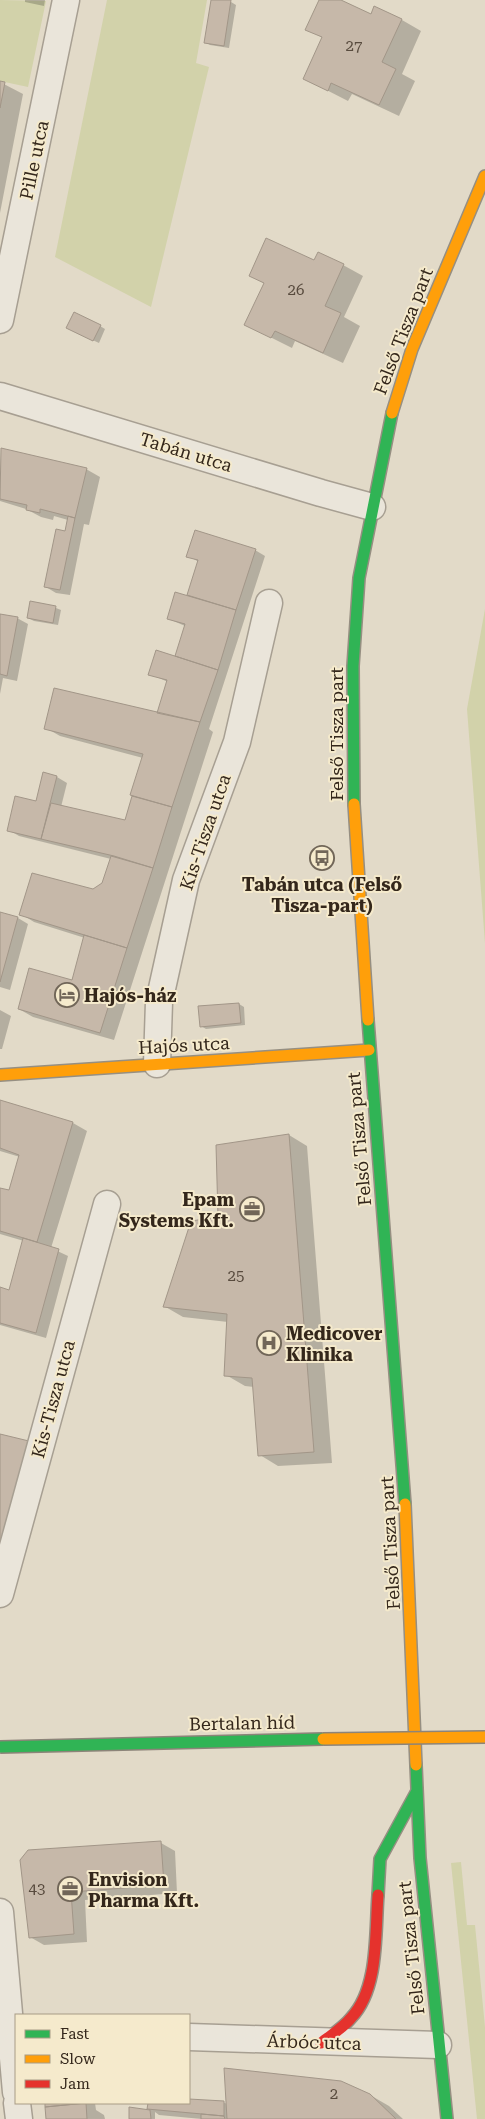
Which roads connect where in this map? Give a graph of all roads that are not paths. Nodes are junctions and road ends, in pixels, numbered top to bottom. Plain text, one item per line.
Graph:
1 (66, 0) edge
2 (485, 176) edge
3 (0, 320) edge
4 (0, 396) edge
5 (372, 507) junction
6 (270, 603) dead end
7 (370, 1050) junction
8 (157, 1064) junction
9 (0, 1075) edge
10 (106, 1204) dead end
11 (0, 1594) edge
12 (485, 1737) edge
13 (0, 1747) edge
14 (418, 1789) junction
15 (0, 1912) edge
16 (9, 2018) edge
17 (190, 2037) edge
18 (321, 2043) junction
19 (438, 2045) junction
20 (15, 2081) edge
21 (17, 2104) edge
22 (19, 2119) edge
23 (447, 2119) edge

1 - 3 street, Pille utca
2 - 5 main road, Felső Tisza part
4 - 5 street, Tabán utca
5 - 7 main road, Felső Tisza part
6 - 8 street, Kis-Tisza utca
7 - 8 main road, Hajós utca
7 - 14 main road, Felső Tisza part
8 - 9 main road, Hajós utca
10 - 11 street, Kis-Tisza utca
12 - 13 main road, Bertalan híd, bridge
14 - 18 main road
14 - 19 main road, Felső Tisza part
15 - 16 street
16 - 20 street
17 - 18 street, Árbóc utca
18 - 19 street, Árbóc utca
19 - 23 main road, Felső Tisza part
21 - 22 street

